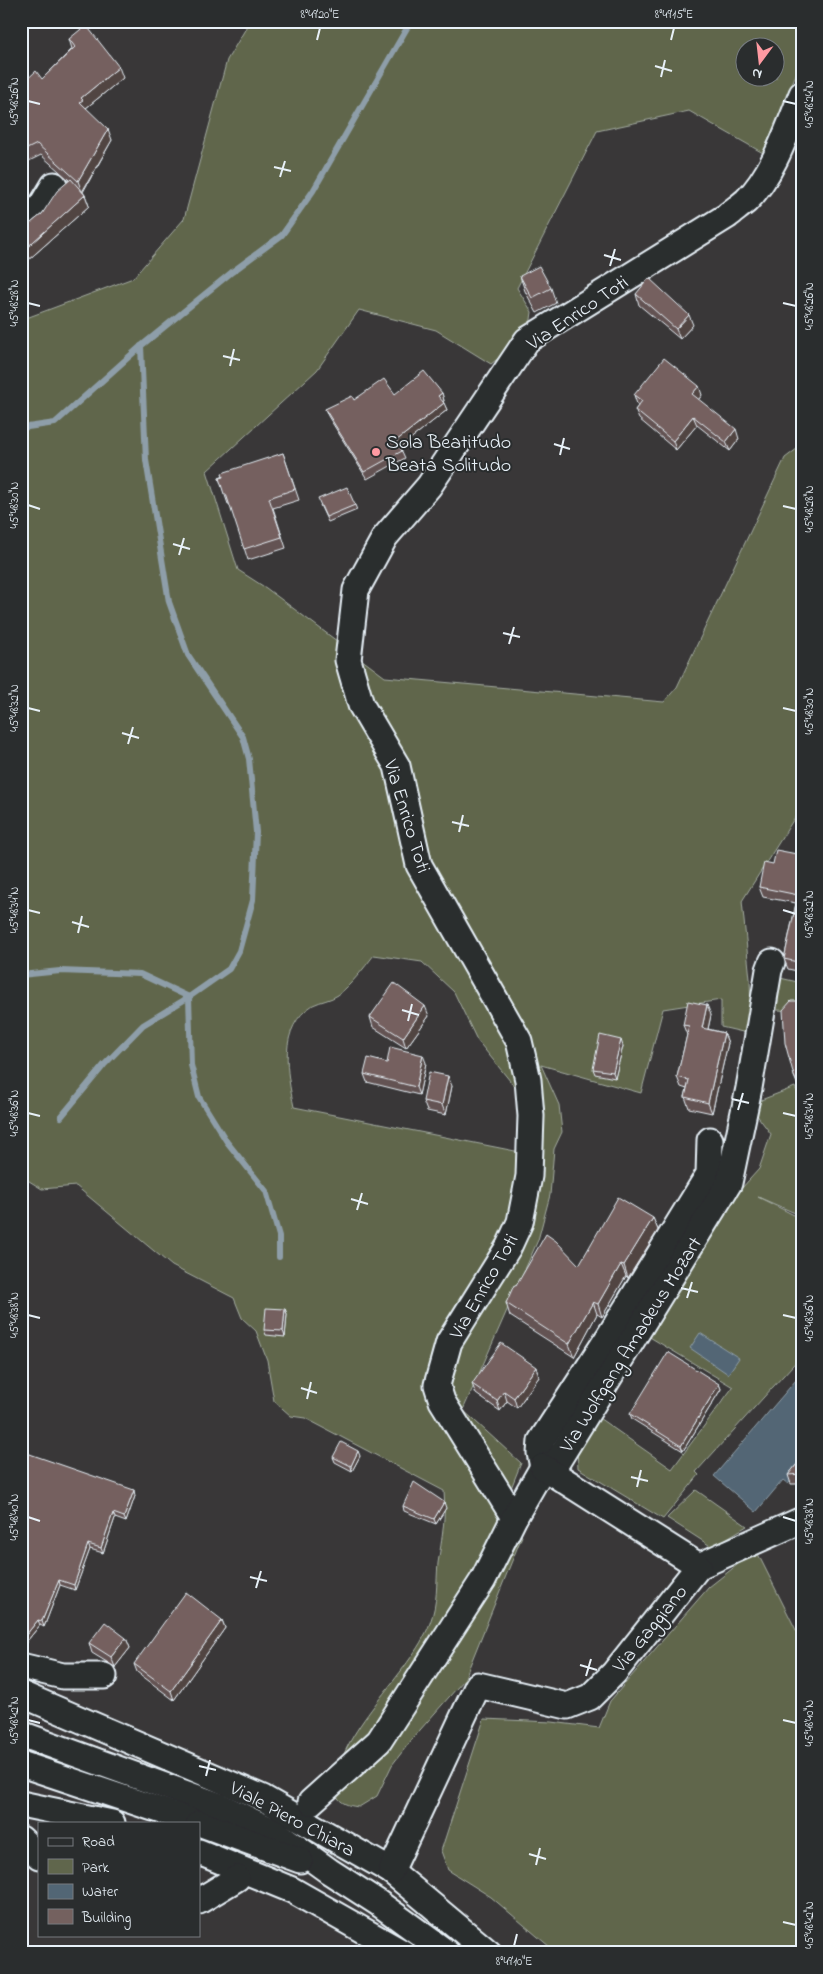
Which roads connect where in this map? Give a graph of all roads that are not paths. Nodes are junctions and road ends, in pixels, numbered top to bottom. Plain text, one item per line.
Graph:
1 (802, 94) edge
2 (54, 185) dead end
3 (21, 226) edge
4 (772, 962) dead end
5 (710, 1140) dead end
6 (542, 1467) junction
7 (515, 1516) junction
8 (802, 1520) edge
9 (699, 1566) junction
10 (21, 1666) edge
11 (104, 1676) dead end
12 (21, 1694) edge
13 (21, 1734) edge
14 (21, 1764) edge
15 (311, 1802) dead end
16 (21, 1804) edge
17 (107, 1822) edge
18 (195, 1822) edge
19 (200, 1824) edge
20 (21, 1839) edge
21 (200, 1852) edge
22 (38, 1855) edge
23 (330, 1871) junction
24 (391, 1872) junction
25 (237, 1878) dead end
26 (292, 1890) junction
27 (200, 1900) edge
28 (371, 1953) edge
29 (403, 1953) edge
30 (447, 1953) edge
31 (490, 1953) edge

1 - 7 street, Via Enrico Toti
2 - 3 street
4 - 6 street, Via Wolfgang Amadeus Mozart
5 - 6 street
6 - 7 street, Via Wolfgang Amadeus Mozart
6 - 9 street, Via Gaggiano
7 - 15 street, Via Wolfgang Amadeus Mozart
8 - 9 street
9 - 24 street, Via Gaggiano
10 - 11 street
12 - 24 street, Viale Piero Chiara
13 - 23 street, Viale Piero Chiara
14 - 18 street, Viale Piero Chiara
16 - 17 street
19 - 23 street, Viale Piero Chiara
20 - 22 street
21 - 26 street
23 - 30 street, Viale Piero Chiara
24 - 31 street, Viale Piero Chiara
25 - 27 street
26 - 28 street
26 - 29 street

